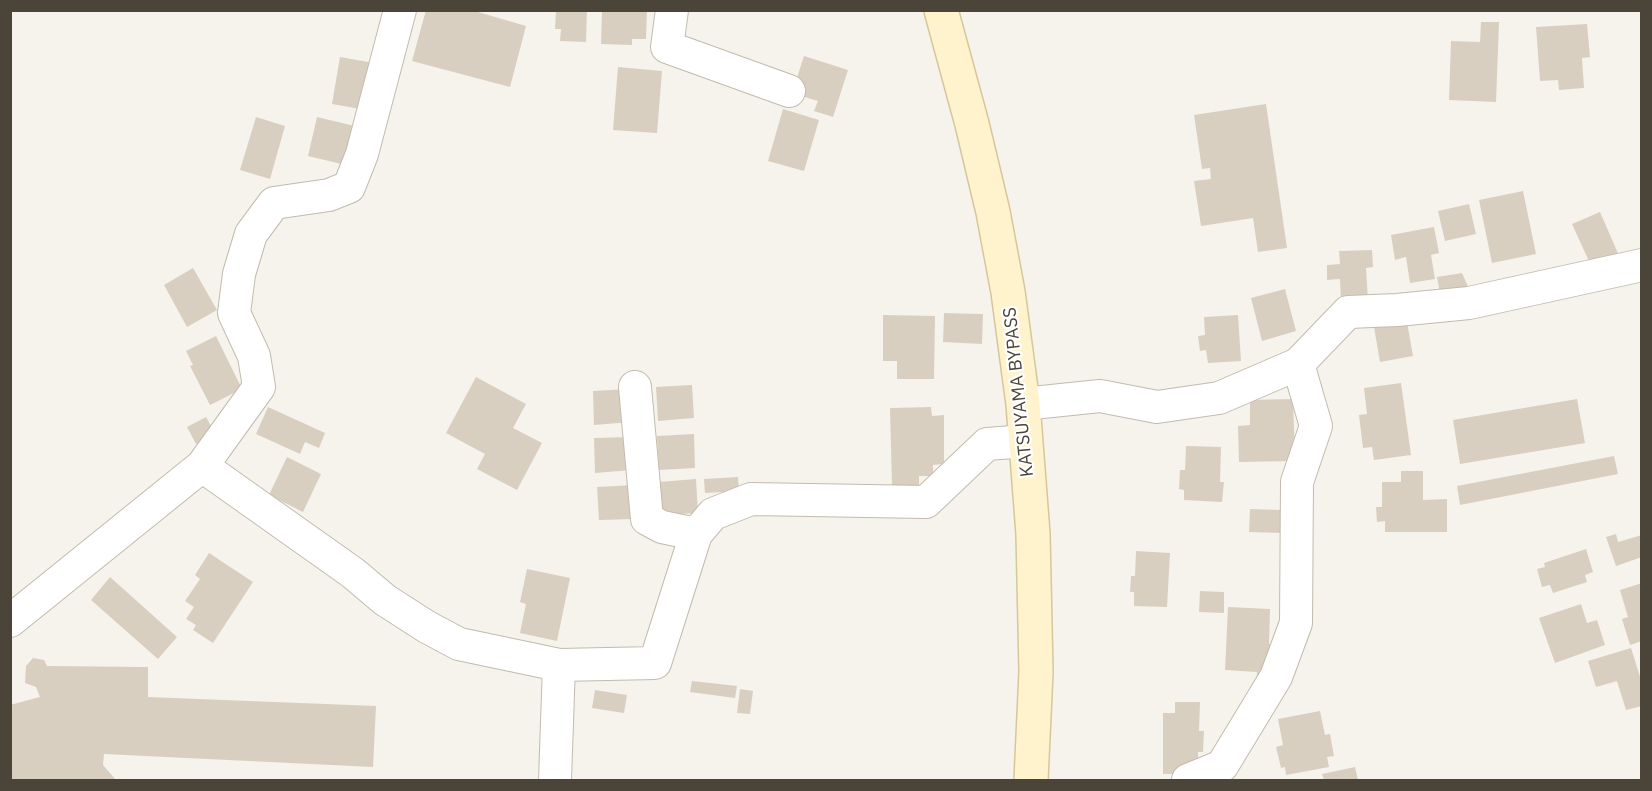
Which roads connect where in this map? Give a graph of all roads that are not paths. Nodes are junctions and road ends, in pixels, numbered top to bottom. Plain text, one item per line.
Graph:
1 (400, 10) edge
2 (672, 10) edge
3 (941, 10) edge
4 (789, 91) dead end
5 (1641, 265) edge
6 (1298, 364) junction
7 (635, 387) dead end
8 (1023, 404) junction
9 (1026, 441) junction
10 (202, 466) junction
11 (696, 534) junction
12 (10, 621) edge
13 (559, 665) junction
14 (555, 780) edge
15 (1031, 780) edge
16 (1188, 780) edge

1 - 10 street
2 - 4 street
3 - 8 main road, KATSUYAMA BYPASS
5 - 6 street
6 - 8 street
6 - 16 street
7 - 11 street
8 - 9 main road, KATSUYAMA BYPASS
9 - 11 street
9 - 15 main road, KATSUYAMA BYPASS
10 - 12 street
10 - 13 street
11 - 13 street
13 - 14 street

